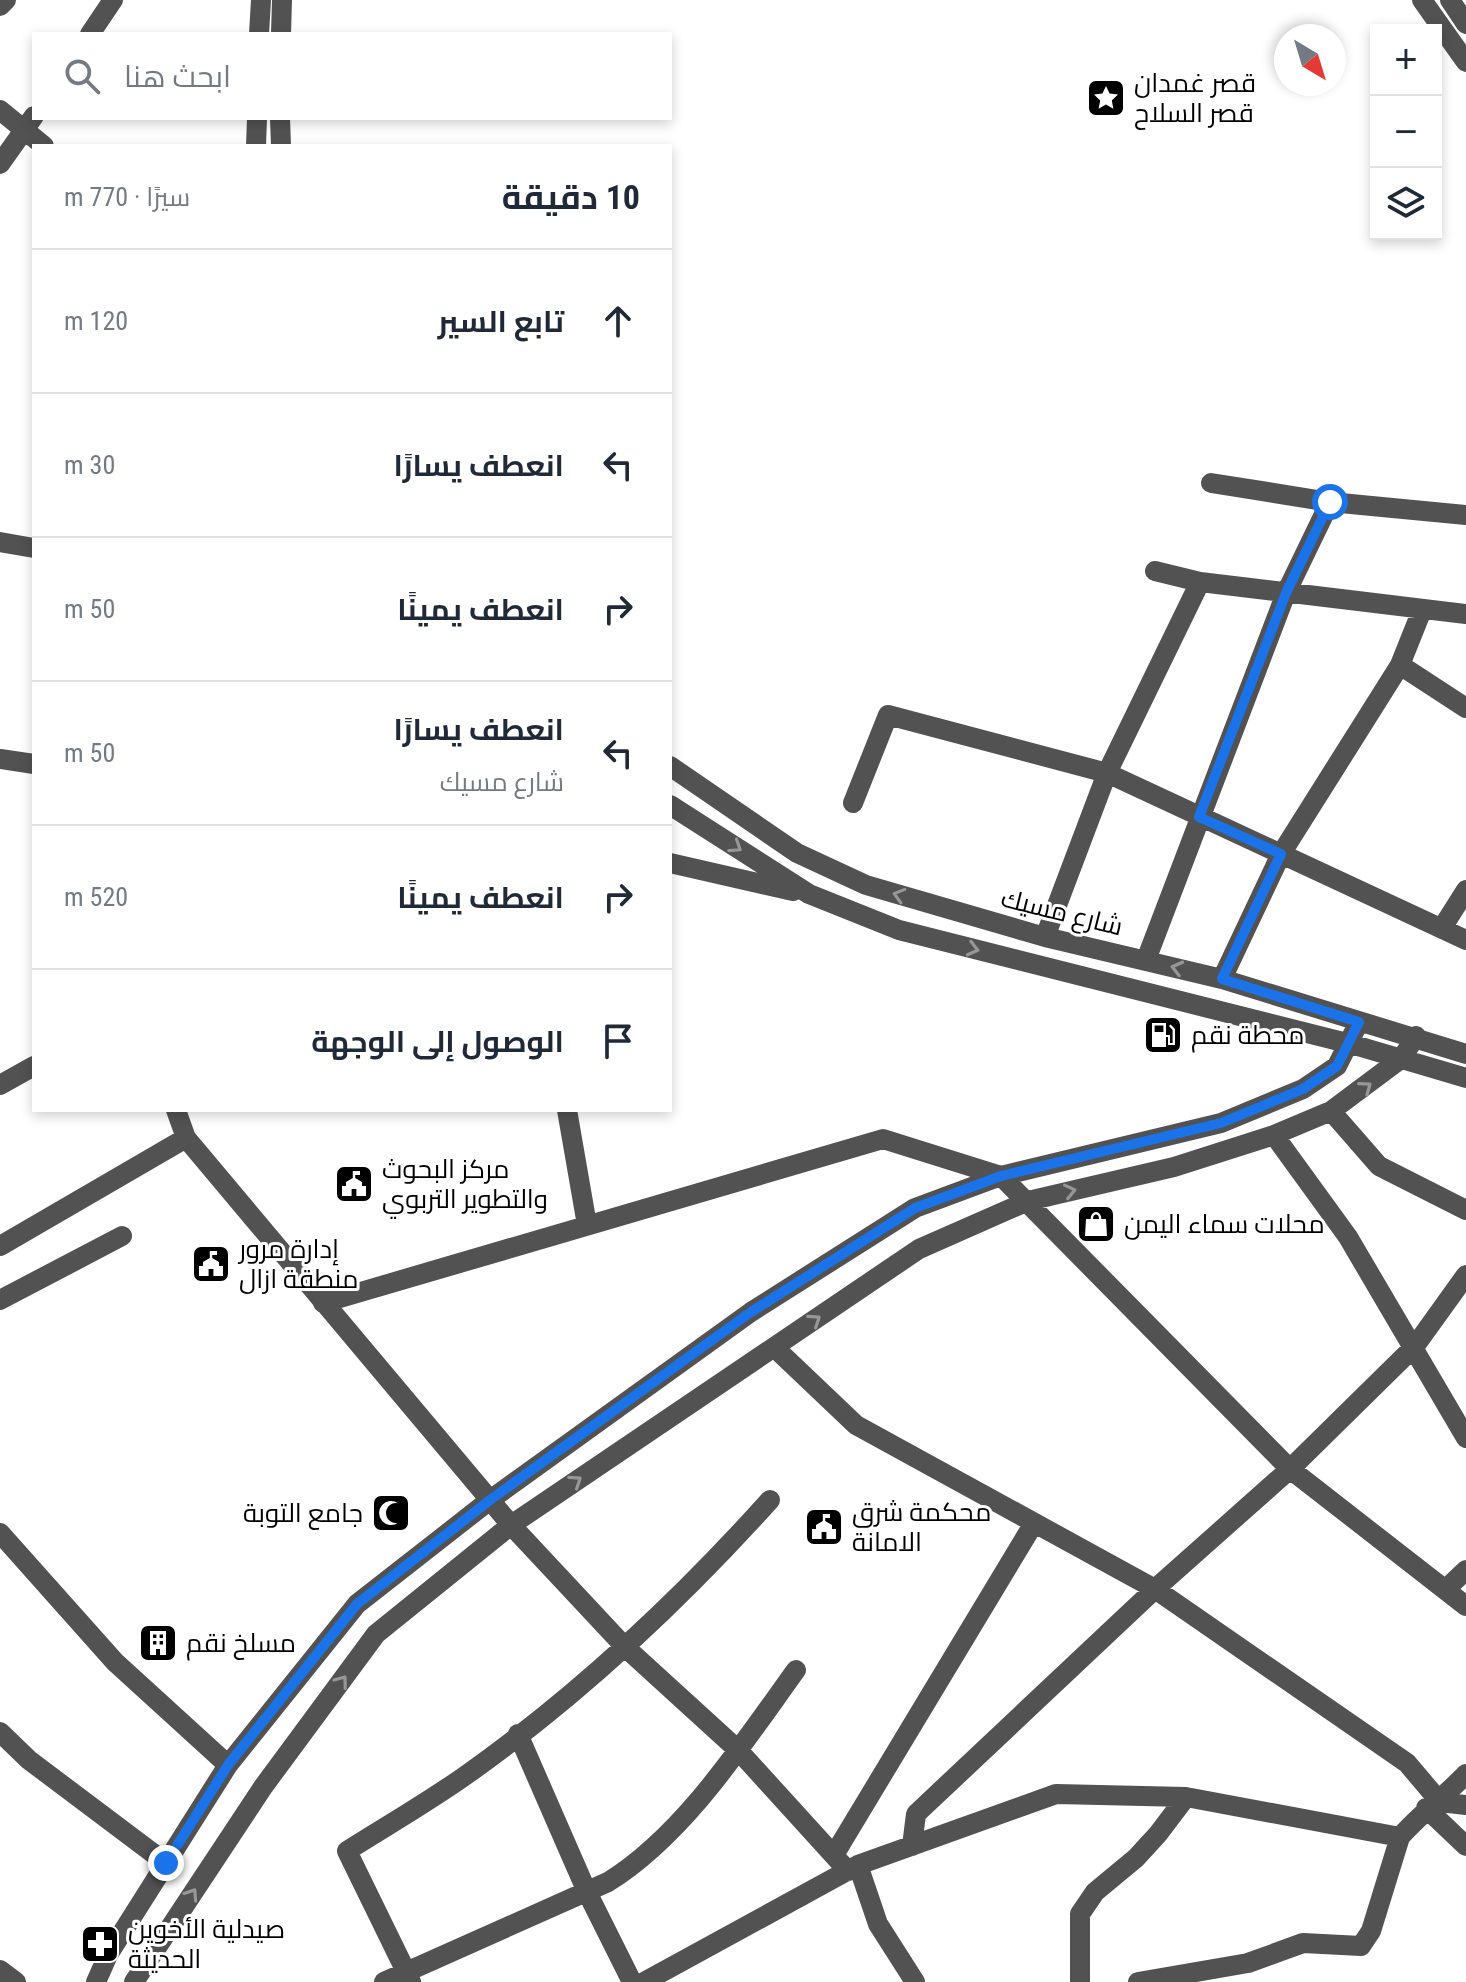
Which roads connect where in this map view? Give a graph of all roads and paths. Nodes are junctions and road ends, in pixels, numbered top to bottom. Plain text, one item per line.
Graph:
1 (6, 0) edge
2 (113, 0) edge
3 (261, 0) edge
4 (282, 0) edge
5 (1422, 0) edge
6 (0, 6) edge
7 (91, 32) edge
8 (259, 32) edge
9 (281, 32) edge
10 (1466, 62) edge
11 (0, 110) edge
12 (257, 120) edge
13 (280, 120) edge
14 (29, 123) edge
15 (43, 144) edge
16 (256, 144) edge
17 (281, 144) edge
18 (0, 164) edge
19 (1211, 483) dead end
20 (1330, 502) junction
21 (1466, 515) edge
22 (0, 542) edge
23 (32, 548) edge
24 (1155, 571) dead end
25 (1200, 582) junction
26 (1286, 593) junction
27 (1422, 610) junction
28 (1466, 614) edge
29 (1400, 665) junction
30 (1466, 708) edge
31 (0, 759) edge
32 (32, 764) edge
33 (672, 767) edge
34 (1107, 773) junction
35 (853, 803) dead end
36 (672, 806) edge
37 (1199, 817) junction
38 (1281, 854) junction
39 (672, 863) edge
40 (1466, 890) edge
41 (809, 894) junction
42 (1442, 928) junction
43 (1045, 937) junction
44 (1466, 940) edge
45 (1146, 960) junction
46 (1222, 979) junction
47 (1359, 1022) junction
48 (1416, 1036) junction
49 (1351, 1044) junction
50 (1466, 1054) edge
51 (1402, 1058) junction
52 (32, 1067) edge
53 (1466, 1078) edge
54 (0, 1085) edge
55 (1331, 1111) junction
56 (177, 1112) edge
57 (567, 1112) edge
58 (1274, 1135) junction
59 (186, 1138) junction
60 (1001, 1176) junction
61 (1028, 1201) junction
62 (1466, 1210) edge
63 (587, 1225) junction
64 (122, 1236) dead end
65 (0, 1246) edge
66 (1466, 1275) edge
67 (0, 1300) edge
68 (323, 1303) junction
69 (1415, 1346) junction
70 (775, 1348) junction
71 (1466, 1438) edge
72 (1290, 1469) junction
73 (490, 1500) junction
74 (770, 1500) dead end
75 (1034, 1523) junction
76 (511, 1525) junction
77 (0, 1533) edge
78 (1466, 1570) edge
79 (1155, 1589) junction
80 (1446, 1589) junction
81 (1466, 1606) edge
82 (625, 1647) junction
83 (796, 1670) dead end
84 (0, 1732) edge
85 (518, 1734) junction
86 (738, 1750) junction
87 (228, 1765) junction
88 (1466, 1774) edge
89 (1186, 1797) junction
90 (1433, 1805) junction
91 (1466, 1805) edge
92 (1400, 1837) junction
93 (912, 1846) junction
94 (1466, 1846) edge
95 (834, 1855) junction
96 (166, 1863) junction
97 (853, 1868) junction
98 (587, 1892) junction
99 (0, 1970) edge
100 (1205, 1976) edge
101 (409, 1977) edge
102 (16, 1982) edge
103 (96, 1982) edge
104 (134, 1982) edge
105 (384, 1982) edge
106 (632, 1982) edge
107 (644, 1982) edge
108 (915, 1982) edge
109 (1080, 1982) edge
110 (1138, 1982) edge

1 - 6 street
2 - 7 street
3 - 8 street
4 - 9 street
5 - 10 street
11 - 14 street
12 - 16 street
13 - 17 street
14 - 15 street
14 - 18 street
19 - 20 street
20 - 21 street
20 - 26 street
22 - 23 street
24 - 25 street
25 - 26 street
25 - 34 street
26 - 27 street
26 - 37 street
27 - 28 street
27 - 29 street
29 - 30 street
29 - 38 street
31 - 32 street
43 -> 33 street, شارع مسيك
34 - 35 street
34 - 37 street
34 - 43 street
36 -> 41 street
37 - 38 street
37 - 45 street
38 - 42 street
38 - 46 street
39 - 41 street
40 - 42 street
41 -> 49 street
42 - 44 street
43 - 45 street, شارع مسيك
46 -> 45 street, شارع مسيك
46 - 47 street, شارع مسيك
47 - 48 street, شارع مسيك
47 - 49 street
48 - 50 street, شارع مسيك
48 - 51 street
49 - 51 street
49 - 60 street
51 - 53 street
55 -> 51 street
52 - 54 street
55 - 58 street
55 - 62 street
56 - 59 street
57 - 63 street
61 -> 58 street
58 - 69 street
59 - 65 street
59 - 68 street
60 - 61 street
60 - 63 street
60 - 73 street
70 -> 61 street
61 - 72 street
63 - 68 street
64 - 67 street
66 - 69 street
68 - 73 street
69 - 71 street
69 - 72 street
70 - 75 street
76 -> 70 street
72 - 79 street
72 - 80 street
73 - 76 street
73 - 87 street
74 - 82 street
75 - 79 street
75 - 95 street
76 - 82 street
104 -> 76 street
77 - 87 street
78 - 80 street
79 - 90 street
79 - 93 street
80 - 81 street
82 - 85 street
82 - 86 street
83 - 86 street
84 - 96 street
85 - 98 street
85 - 101 street
86 - 95 street
86 - 98 street
87 - 96 street
88 - 90 street
89 - 92 street
89 - 93 street
89 - 109 street
90 - 91 street
90 - 92 street
90 - 94 street
92 - 100 street
93 - 97 street
95 - 97 street
96 - 103 street
97 - 107 street
97 - 108 street
98 - 101 street
98 - 106 street
99 - 102 street
100 - 110 street
101 - 105 street

